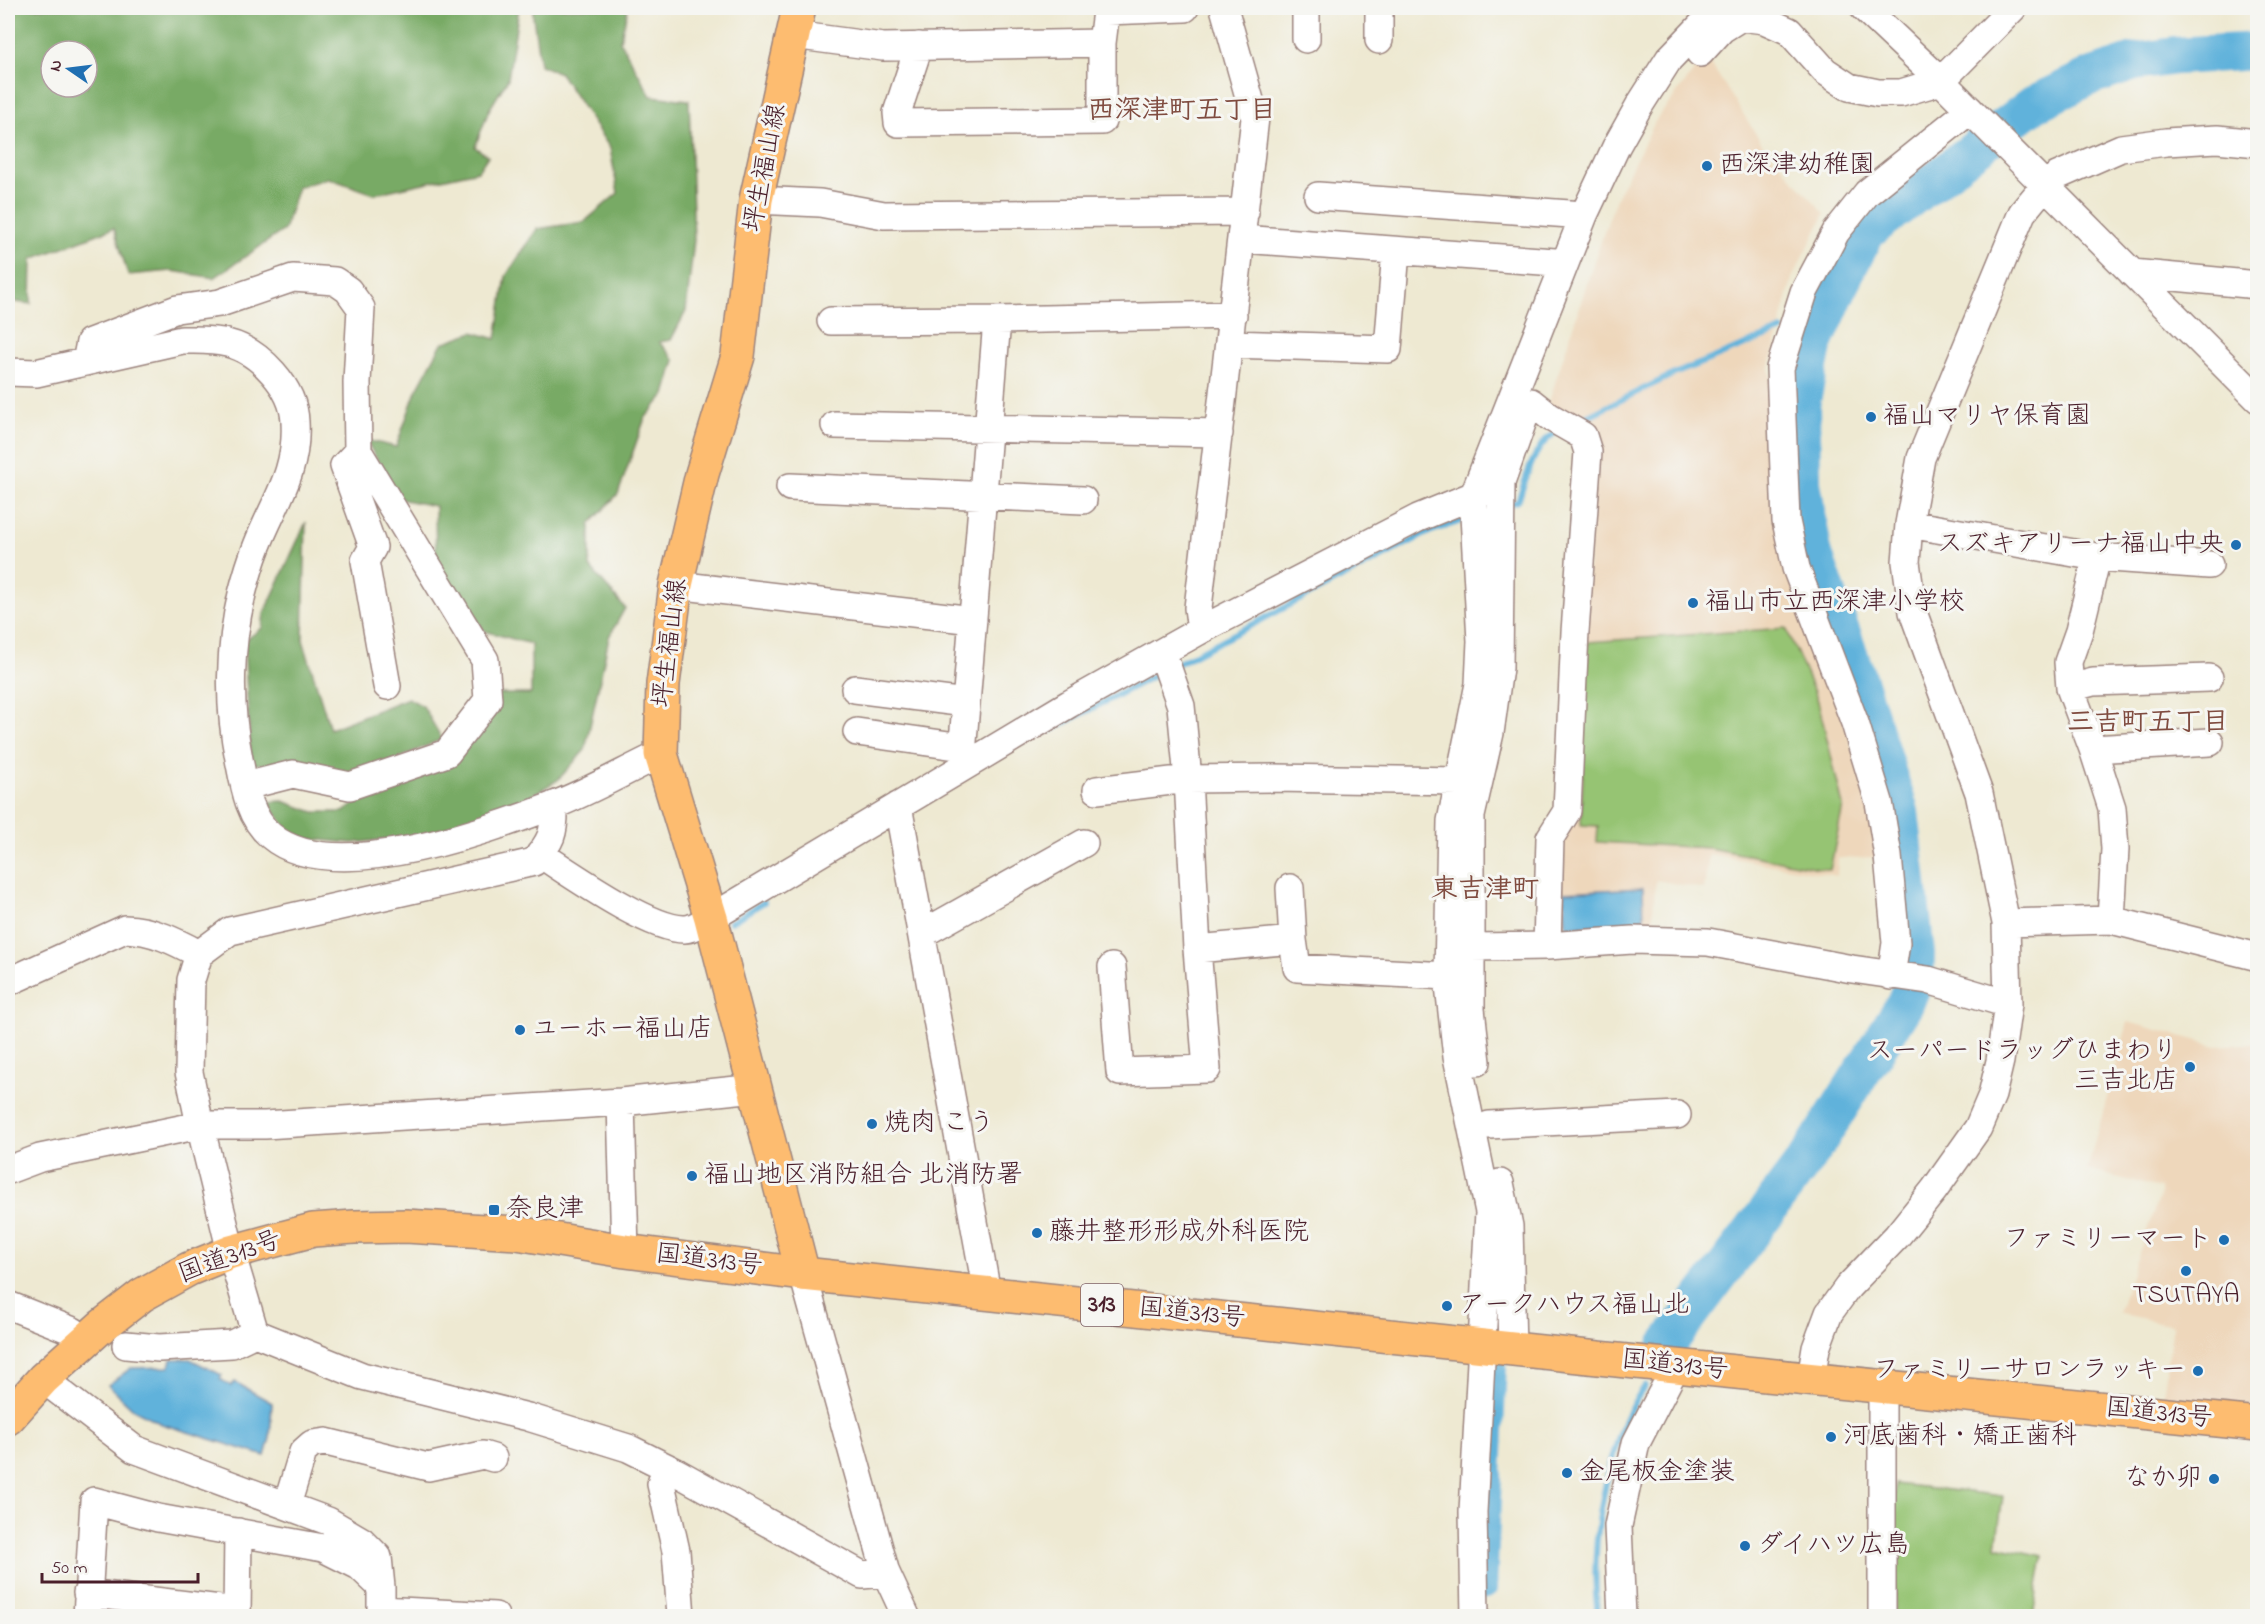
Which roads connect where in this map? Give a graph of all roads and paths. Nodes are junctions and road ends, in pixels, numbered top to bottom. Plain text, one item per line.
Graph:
1 (1185, 8) edge
2 (1224, 8) edge
3 (1306, 8) edge
4 (1379, 8) edge
5 (1864, 8) edge
6 (2013, 8) edge
7 (1728, 11) edge
8 (796, 21) edge
9 (1306, 39) dead end
10 (1379, 40) dead end
11 (1102, 43) junction
12 (919, 46) junction
13 (1941, 81) junction
14 (1974, 114) junction
15 (2258, 142) edge
16 (2045, 185) junction
17 (1318, 196) dead end
18 (756, 200) junction
19 (1245, 212) junction
20 (1584, 215) junction
21 (1242, 240) junction
22 (1396, 251) junction
23 (1564, 266) junction
24 (2132, 273) junction
25 (2258, 285) edge
26 (1233, 315) junction
27 (997, 320) junction
28 (831, 321) dead end
29 (1229, 345) junction
30 (86, 362) junction
31 (8, 372) edge
32 (2258, 399) edge
33 (1551, 417) junction
34 (835, 425) dead end
35 (988, 429) junction
36 (1219, 433) junction
37 (358, 451) junction
38 (790, 487) dead end
39 (983, 497) junction
40 (1501, 499) junction
41 (1083, 500) dead end
42 (1474, 509) junction
43 (1909, 524) junction
44 (2097, 557) junction
45 (2209, 565) dead end
46 (676, 585) junction
47 (973, 620) junction
48 (1201, 630) junction
49 (1166, 663) junction
50 (2209, 678) dead end
51 (387, 686) dead end
52 (2070, 688) junction
53 (855, 689) dead end
54 (966, 703) junction
55 (857, 732) dead end
56 (2210, 742) dead end
57 (2093, 749) junction
58 (661, 754) junction
59 (966, 755) junction
60 (1188, 779) junction
61 (1458, 781) junction
62 (246, 786) junction
63 (1097, 790) dead end
64 (554, 805) junction
65 (900, 815) junction
66 (1084, 843) dead end
67 (540, 854) junction
68 (1290, 888) dead end
69 (711, 918) junction
70 (2111, 920) junction
71 (2006, 923) junction
72 (922, 934) junction
73 (1293, 940) junction
74 (1547, 946) junction
75 (1471, 947) junction
76 (1197, 949) junction
77 (199, 954) junction
78 (2258, 957) edge
79 (1112, 967) dead end
80 (1448, 976) junction
81 (1907, 978) junction
82 (8, 982) edge
83 (2008, 1004) junction
84 (756, 1088) junction
85 (621, 1102) junction
86 (1677, 1115) dead end
87 (200, 1125) junction
88 (1489, 1125) junction
89 (8, 1170) edge
90 (625, 1251) junction
91 (231, 1252) junction
92 (803, 1274) junction
93 (987, 1293) junction
94 (8, 1305) edge
95 (73, 1331) dead end
96 (255, 1333) junction
97 (126, 1345) dead end
98 (1497, 1347) junction
99 (1676, 1366) junction
100 (43, 1379) junction
101 (1811, 1379) junction
102 (1882, 1385) junction
103 (8, 1418) edge
104 (2258, 1424) edge
105 (493, 1458) dead end
106 (666, 1467) junction
107 (287, 1505) junction
108 (238, 1532) junction
109 (886, 1573) junction
110 (381, 1604) edge
111 (87, 1605) edge
112 (237, 1614) edge
113 (495, 1617) edge
114 (681, 1617) edge
115 (906, 1617) edge
116 (1475, 1617) edge
117 (1622, 1617) edge
118 (1882, 1617) edge

1 - 11 street
2 - 19 street
3 - 9 street
4 - 10 street
5 - 13 street
6 - 13 street
7 - 13 street
7 - 20 street
7 - 33 street
8 - 12 street
8 - 18 main road, 坪生福山線
11 - 12 street
11 - 12 street
13 - 14 street
14 - 16 street
14 - 81 street
15 - 16 street
16 - 24 street
16 - 43 street
17 - 20 street
18 - 19 street
18 - 46 main road, 坪生福山線
19 - 21 street
20 - 23 street
21 - 22 street
21 - 26 street
22 - 23 street
22 - 29 street
23 - 42 street
24 - 25 street
24 - 32 street
26 - 27 street
26 - 29 street
27 - 28 street
27 - 35 street
29 - 36 street
30 - 31 street
30 - 37 street
30 - 62 street
33 - 40 street
33 - 74 street
34 - 35 street
35 - 36 street
35 - 39 street
36 - 48 street
37 - 51 street
37 - 62 street
38 - 39 street
39 - 41 street
39 - 47 street
40 - 42 street
40 - 75 street
42 - 48 street
42 - 61 street
43 - 44 street
43 - 71 street
44 - 45 street
44 - 52 street
46 - 47 street
46 - 58 main road, 坪生福山線
47 - 54 street
48 - 49 street
49 - 59 street
49 - 60 street
50 - 52 street
52 - 57 street
53 - 54 street
54 - 59 street
55 - 59 street
56 - 57 street
57 - 70 street
58 - 64 street
58 - 69 main road, 坪生福山線
59 - 65 street
60 - 61 street
60 - 63 street
60 - 76 street
61 - 80 street
62 - 64 street
64 - 67 street
65 - 69 street
65 - 72 street
66 - 72 street
67 - 69 street
67 - 77 street
68 - 73 street
69 - 84 main road, 坪生福山線
70 - 71 street
70 - 78 street
71 - 83 street
72 - 93 street
73 - 76 street
73 - 80 street
74 - 75 street
74 - 81 street
75 - 88 street
76 - 79 street
77 - 82 street
77 - 87 street
80 - 98 street
81 - 83 street
83 - 101 street
84 - 85 street
84 - 92 main road, 坪生福山線
85 - 87 street
85 - 90 street
86 - 88 street
87 - 89 street
87 - 91 street
88 - 98 street
90 - 91 main road, 国道313号 / 313
90 - 92 main road, 国道313号 / 313
91 - 96 street
91 - 100 main road, 国道313号 / 313
92 - 93 main road, 国道313号 / 313
92 - 109 street
93 - 98 main road, 国道313号 / 313
94 - 95 street
96 - 97 street
96 - 106 street
98 - 99 main road, 国道313号 / 313
98 - 116 street
99 - 101 main road, 国道313号 / 313
99 - 117 street
100 - 103 main road, 国道313号 / 313
100 - 107 street
101 - 102 main road, 国道313号 / 313
102 - 104 main road, 国道313号 / 313
102 - 118 street
105 - 107 street
106 - 109 street
106 - 114 street
107 - 110 street
108 - 110 street
108 - 111 street
108 - 112 street
109 - 115 street
110 - 113 street
111 - 112 street

